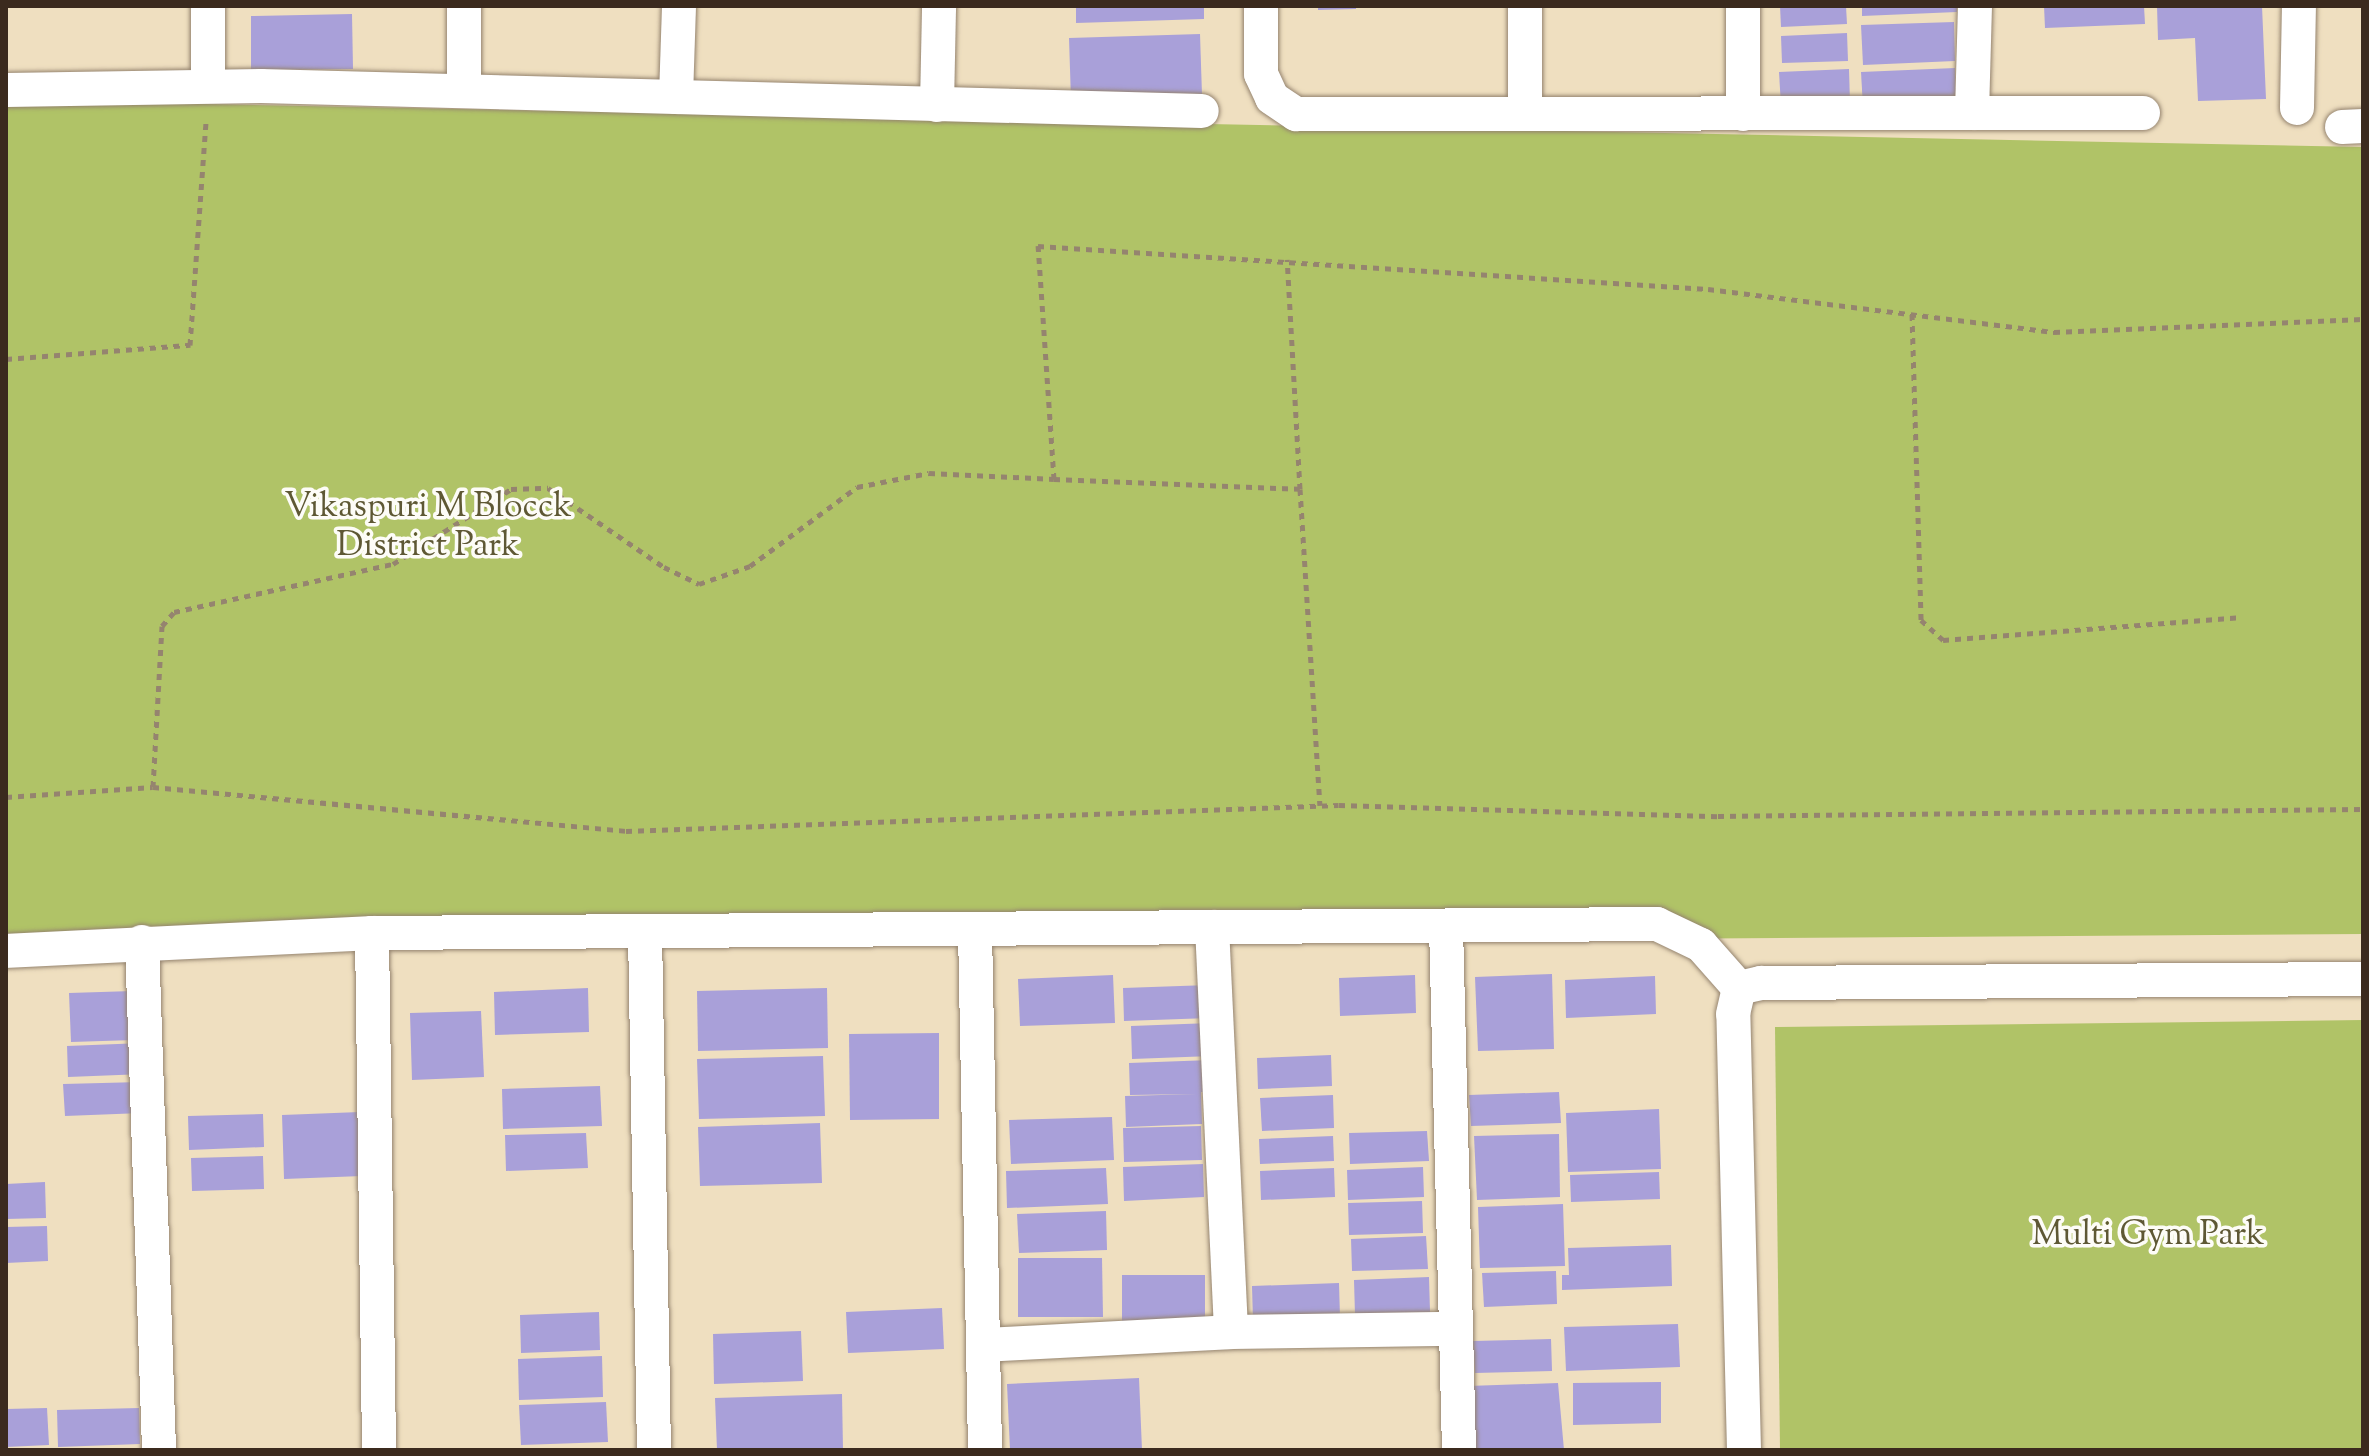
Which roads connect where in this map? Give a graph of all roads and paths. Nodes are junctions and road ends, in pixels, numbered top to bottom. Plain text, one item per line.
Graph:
1 (208, 6) edge
2 (464, 6) edge
3 (679, 6) edge
4 (939, 6) edge
5 (1261, 6) edge
6 (1525, 6) edge
7 (1743, 6) edge
8 (1975, 6) edge
9 (2299, 6) edge
10 (208, 86) junction
11 (6, 90) edge
12 (464, 91) junction
13 (676, 97) junction
14 (937, 105) junction
15 (2297, 108) dead end
16 (1202, 111) dead end
17 (1972, 113) junction
18 (2143, 113) dead end
19 (1525, 114) junction
20 (1743, 114) junction
21 (1287, 259) junction
22 (1912, 314) junction
23 (2363, 319) edge
24 (6, 359) edge
25 (1054, 479) junction
26 (1300, 489) junction
27 (2239, 617) dead end
28 (153, 787) junction
29 (6, 797) edge
30 (1320, 805) junction
31 (2363, 809) edge
32 (1446, 926) junction
33 (1212, 927) junction
34 (975, 929) junction
35 (645, 931) junction
36 (372, 933) junction
37 (142, 942) junction
38 (6, 951) edge
39 (2363, 979) edge
40 (1739, 988) junction
41 (1456, 1329) junction
42 (1231, 1332) junction
43 (984, 1345) junction
44 (159, 1450) edge
45 (379, 1450) edge
46 (654, 1450) edge
47 (985, 1450) edge
48 (1459, 1450) edge
49 (1744, 1450) edge

1 - 10 street
2 - 12 street
3 - 13 street
4 - 14 street
5 - 19 street
6 - 19 street
7 - 20 street
8 - 17 street
9 - 15 street
10 - 11 street
10 - 12 street
10 - 24 path
12 - 13 street
13 - 14 street
14 - 16 street
17 - 18 street
17 - 20 street
19 - 20 street
21 - 22 path
21 - 25 path
21 - 26 path
22 - 23 path
22 - 27 path
25 - 26 path
25 - 28 path
26 - 30 path
28 - 29 path
28 - 30 path
30 - 31 path
32 - 33 street
32 - 40 street
32 - 41 street
33 - 34 street
33 - 42 street
34 - 35 street
34 - 43 street
35 - 36 street
35 - 46 street
36 - 37 street
36 - 45 street
37 - 38 street
37 - 44 street
39 - 40 street
40 - 49 street
41 - 42 street
41 - 48 street
42 - 43 street
43 - 47 street

